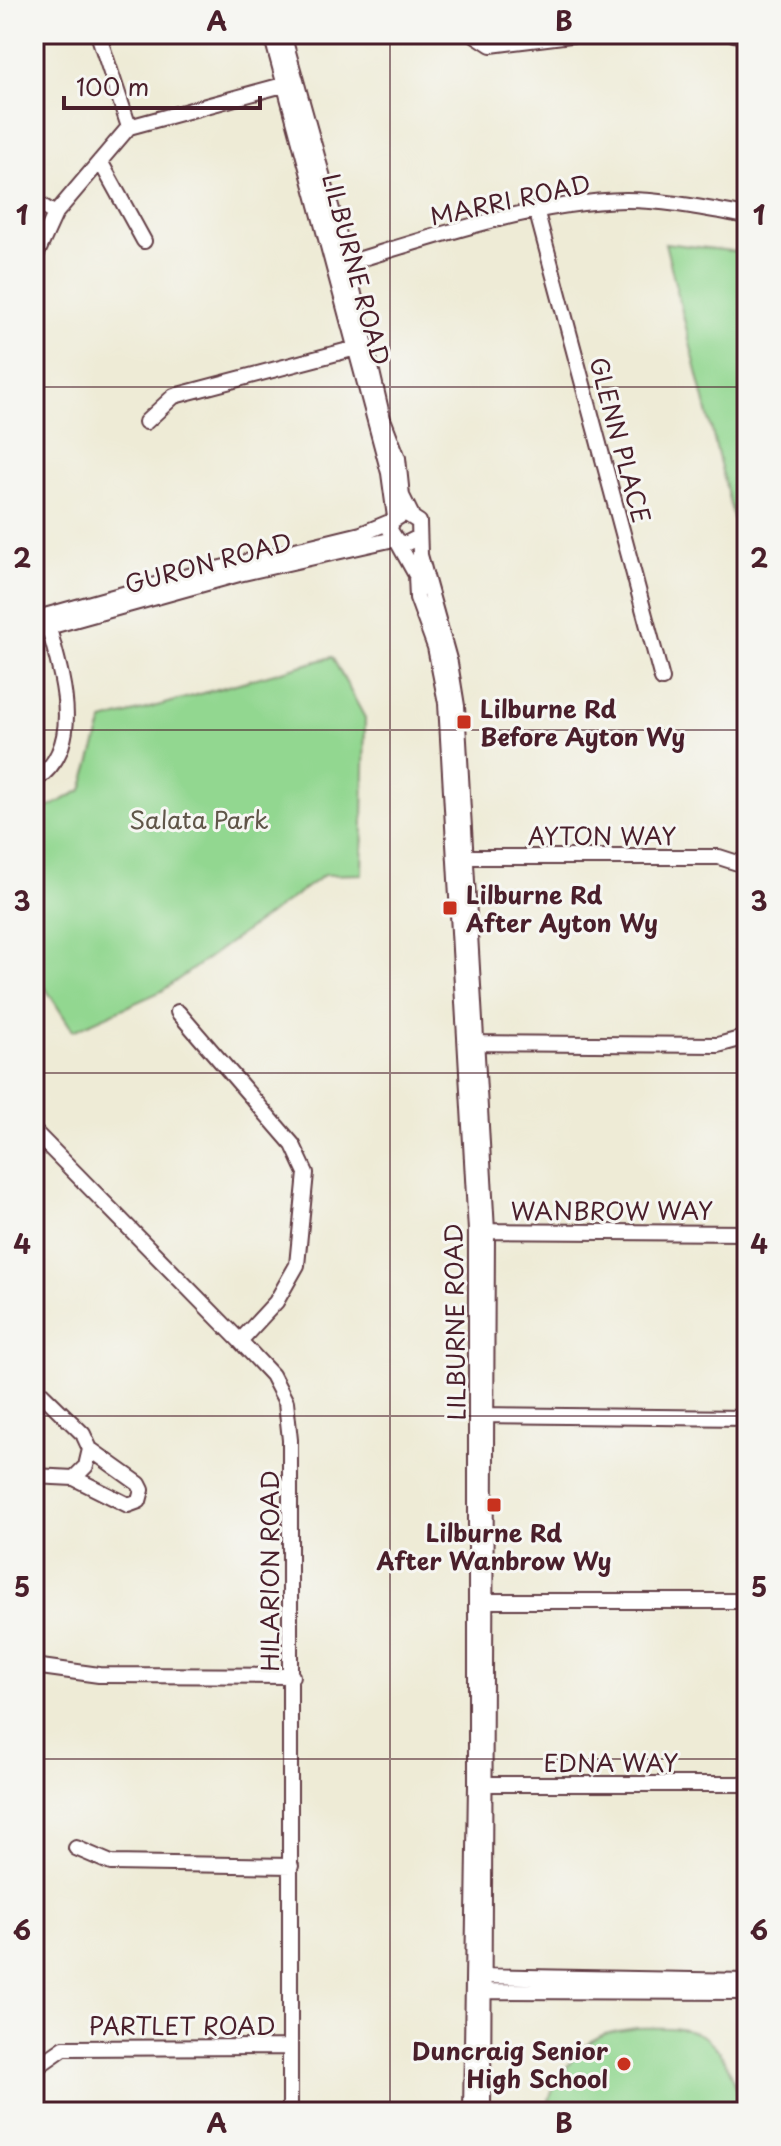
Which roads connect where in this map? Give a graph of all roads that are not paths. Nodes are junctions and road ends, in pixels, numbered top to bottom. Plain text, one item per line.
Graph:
1 (98, 34) edge
2 (271, 34) edge
3 (283, 34) edge
4 (474, 34) edge
5 (579, 34) edge
6 (734, 34) edge
7 (747, 36) edge
8 (290, 83) junction
9 (129, 127) junction
10 (100, 161) junction
11 (34, 201) edge
12 (537, 213) junction
13 (55, 214) junction
14 (747, 216) edge
15 (144, 241) dead end
16 (34, 260) edge
17 (340, 266) junction
18 (361, 347) junction
19 (146, 422) dead end
20 (411, 514) junction
21 (393, 519) junction
22 (417, 538) junction
23 (396, 540) junction
24 (41, 624) edge
25 (662, 679) dead end
26 (34, 781) edge
27 (461, 857) junction
28 (747, 866) edge
29 (178, 1012) dead end
30 (747, 1037) edge
31 (472, 1043) junction
32 (34, 1131) edge
33 (482, 1231) junction
34 (747, 1233) edge
35 (240, 1341) junction
36 (34, 1386) edge
37 (483, 1415) junction
38 (747, 1418) edge
39 (90, 1449) junction
40 (34, 1476) edge
41 (74, 1478) junction
42 (482, 1601) junction
43 (747, 1601) edge
44 (34, 1666) edge
45 (292, 1676) junction
46 (481, 1784) junction
47 (747, 1784) edge
48 (76, 1848) dead end
49 (291, 1866) junction
50 (747, 1981) edge
51 (479, 1984) junction
52 (747, 1992) edge
53 (290, 2047) junction
54 (34, 2069) edge
55 (290, 2112) edge
56 (471, 2112) edge
57 (483, 2112) edge

1 - 9 street
2 - 8 street, LILBURNE ROAD
3 - 8 street, LILBURNE ROAD
4 - 5 street
6 - 7 street
8 - 9 street
8 - 17 street, LILBURNE ROAD
9 - 10 street
10 - 13 street
10 - 15 street
11 - 13 street
12 - 14 street, MARRI ROAD
12 - 17 street, MARRI ROAD
12 - 25 street, GLENN PLACE
13 - 16 street
17 - 18 street, LILBURNE ROAD
18 - 19 street
18 - 20 street, LILBURNE ROAD
18 - 21 street, LILBURNE ROAD
20 - 21 street
20 - 22 street
21 - 23 street
21 - 24 street, GURON ROAD
22 - 23 street
22 - 27 street, LILBURNE ROAD
23 - 24 street, GURON ROAD
23 - 27 street, LILBURNE ROAD
24 - 26 street
27 - 28 street, AYTON WAY
27 - 31 street, LILBURNE ROAD
29 - 35 street
30 - 31 street
31 - 33 street, LILBURNE ROAD
32 - 35 street, HILARION ROAD
33 - 34 street, WANBROW WAY
33 - 37 street, LILBURNE ROAD
35 - 45 street, HILARION ROAD
36 - 39 street
37 - 38 street
37 - 42 street, LILBURNE ROAD
39 - 41 street
39 - 41 street
40 - 41 street
42 - 43 street
42 - 46 street, LILBURNE ROAD
44 - 45 street
45 - 49 street, HILARION ROAD
46 - 47 street, EDNA WAY
46 - 51 street, LILBURNE ROAD
48 - 49 street
49 - 53 street, HILARION ROAD
50 - 51 street
51 - 52 street
51 - 56 street, LILBURNE ROAD
51 - 57 street, LILBURNE ROAD
53 - 54 street, PARTLET ROAD
53 - 55 street, HILARION ROAD

